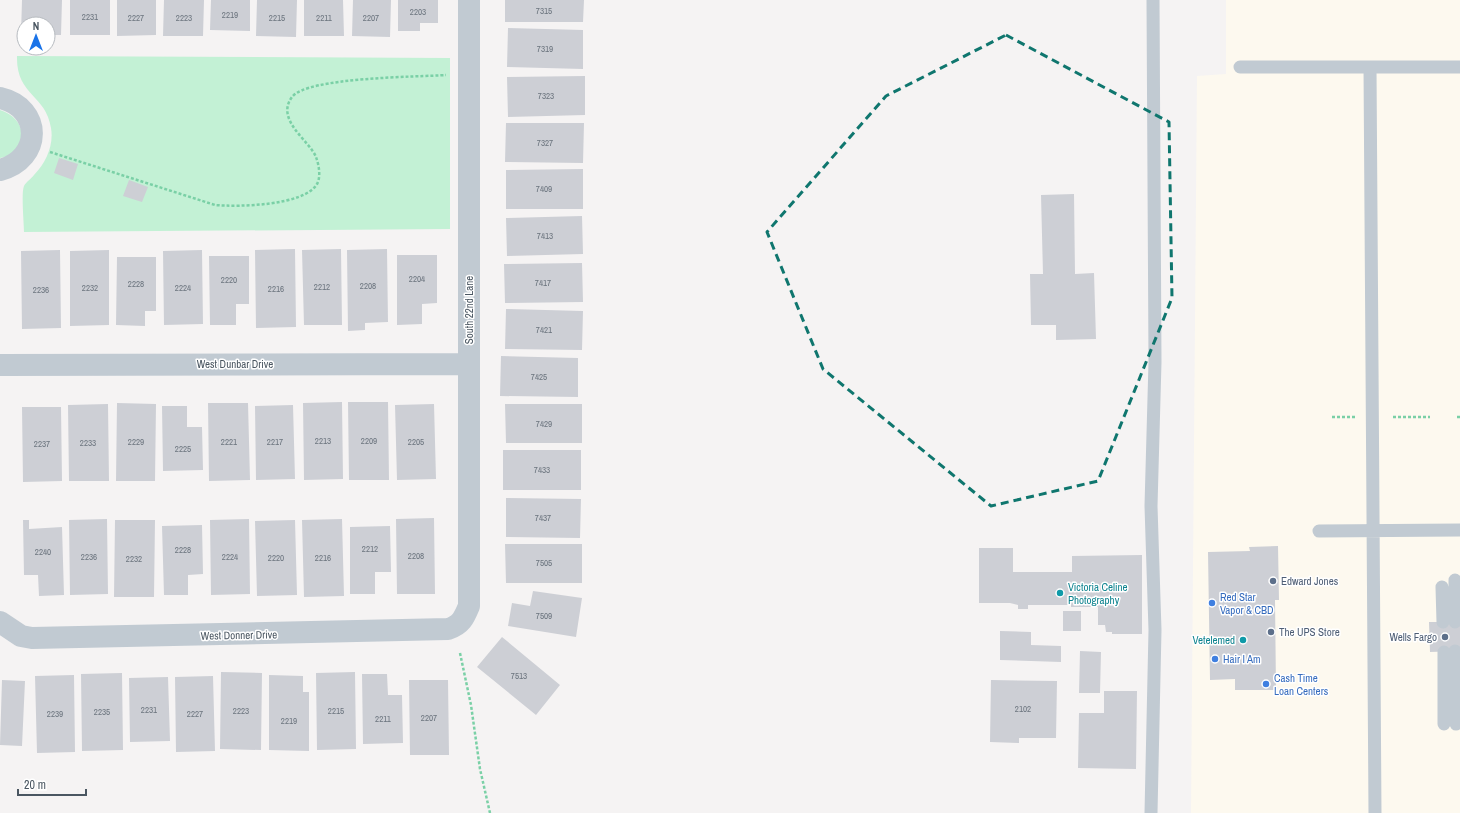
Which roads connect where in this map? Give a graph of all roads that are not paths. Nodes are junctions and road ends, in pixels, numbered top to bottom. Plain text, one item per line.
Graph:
1 (469, 0) edge
2 (1153, 0) edge
3 (1240, 67) dead end
4 (1370, 67) junction
5 (1460, 67) edge
6 (0, 98) edge
7 (0, 170) edge
8 (469, 364) junction
9 (0, 365) edge
10 (1374, 530) junction
11 (1460, 530) edge
12 (1319, 531) dead end
13 (1455, 580) dead end
14 (1442, 587) dead end
15 (464, 619) joint
16 (6, 627) edge
17 (1450, 652) dead end
18 (1450, 724) dead end
19 (1151, 813) edge
20 (1375, 813) edge

1 - 8 street, South 22nd Lane
2 - 19 lane
3 - 4 lane
4 - 5 lane
4 - 10 lane
6 - 7 street
8 - 9 street, West Dunbar Drive
8 - 15 street, South 22nd Lane
10 - 11 lane
10 - 12 lane
10 - 20 lane
13 - 14 lane
15 - 16 street, West Donner Drive
17 - 18 lane

